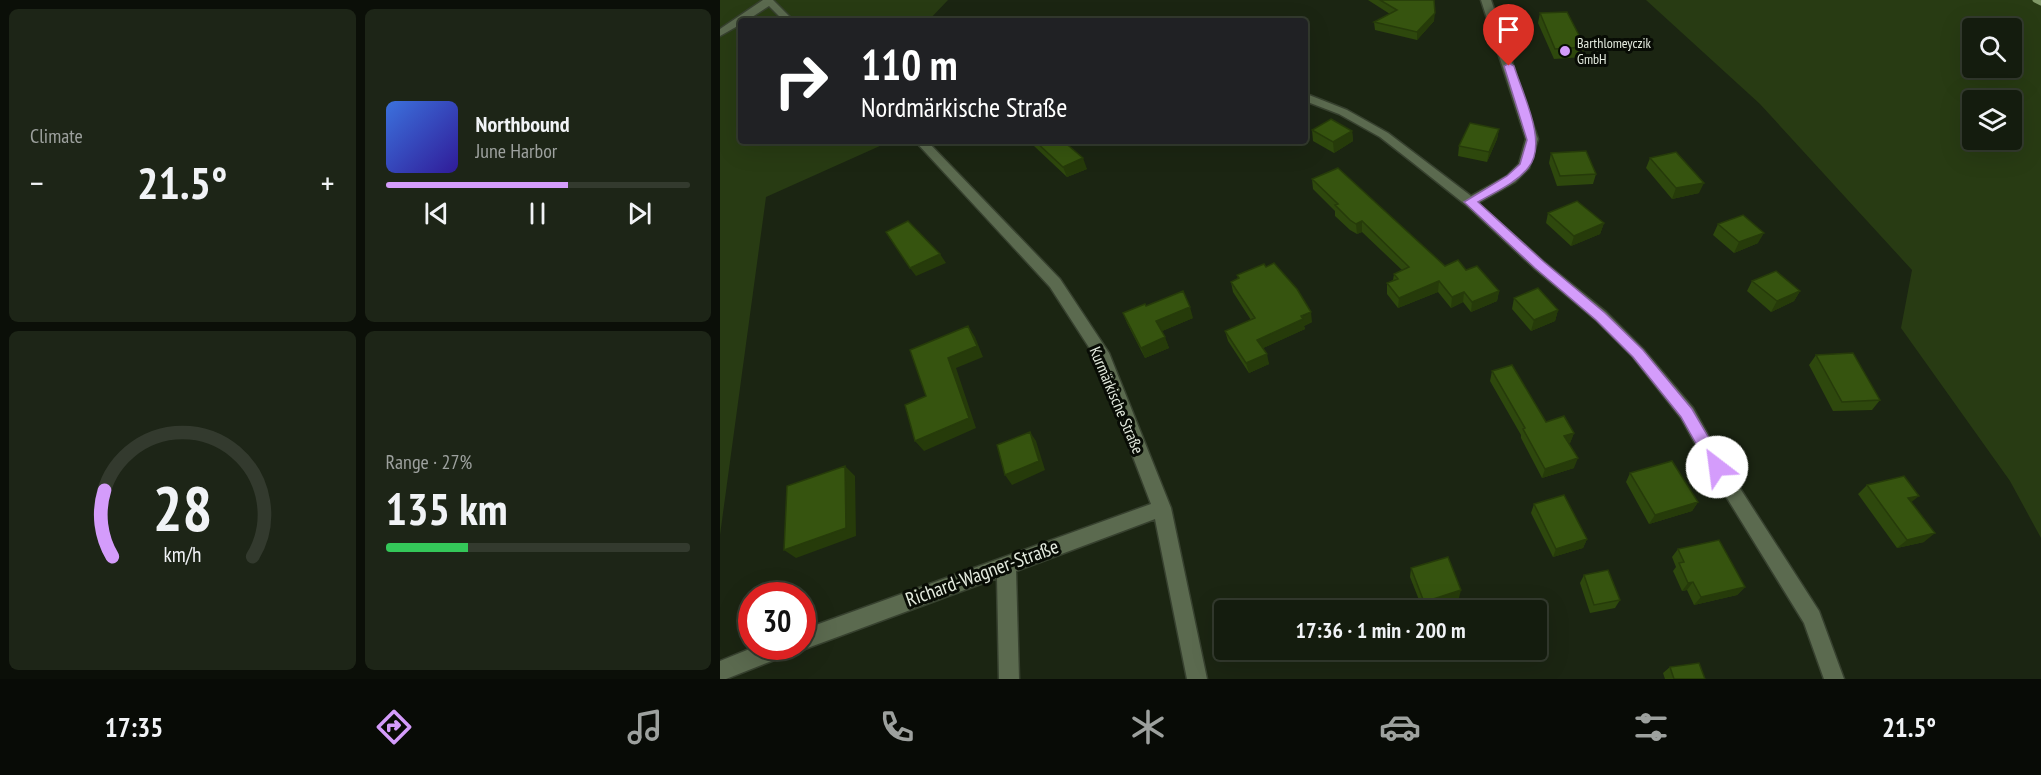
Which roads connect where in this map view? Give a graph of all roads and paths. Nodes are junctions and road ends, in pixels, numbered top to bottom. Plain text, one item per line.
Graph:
1 (1486, 0) edge
2 (769, 1) edge
3 (743, 18) edge
4 (786, 18) edge
5 (738, 21) edge
6 (720, 33) edge
7 (1308, 98) edge
8 (924, 144) edge
9 (1470, 202) junction
10 (1162, 508) junction
11 (1006, 564) junction
12 (816, 635) edge
13 (749, 660) edge
14 (720, 671) edge
15 (1009, 679) edge
16 (1197, 679) edge
17 (1834, 679) edge

1 - 9 street
2 - 3 street
2 - 4 street
5 - 6 street
7 - 9 street
8 - 10 street, Kurmärkische Straße
9 - 17 street
10 - 11 street, Richard-Wagner-Straße
10 - 16 street, Kurmärkische Straße
11 - 12 street, Richard-Wagner-Straße
11 - 15 street
13 - 14 street

